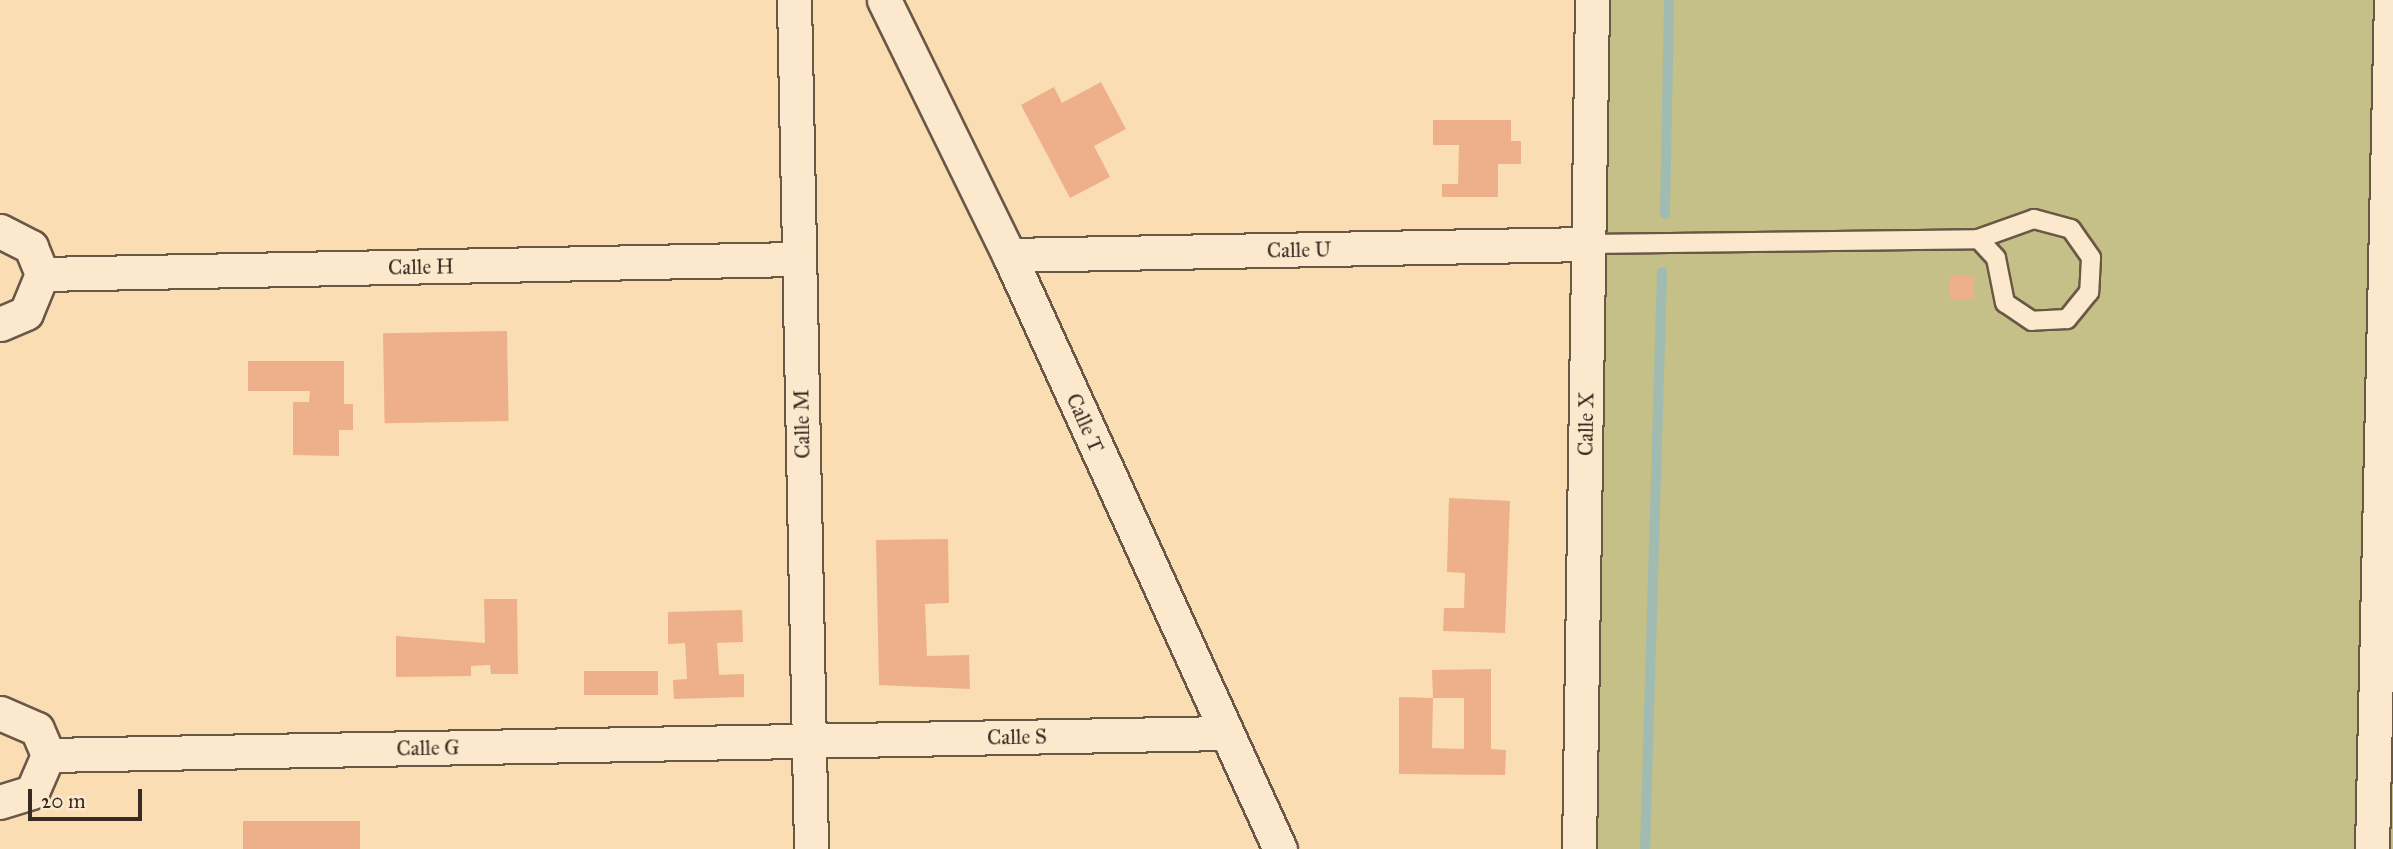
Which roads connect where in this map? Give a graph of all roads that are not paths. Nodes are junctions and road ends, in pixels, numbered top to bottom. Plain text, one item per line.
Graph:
1 (794, 0) edge
2 (884, 0) edge
3 (1592, 0) edge
4 (2391, 0) edge
5 (0, 231) edge
6 (1978, 239) junction
7 (1588, 244) junction
8 (1009, 255) junction
9 (799, 260) junction
10 (43, 274) junction
11 (0, 324) edge
12 (0, 713) edge
13 (1225, 733) junction
14 (809, 741) junction
15 (48, 755) junction
16 (0, 802) edge
17 (811, 849) edge
18 (1280, 849) edge
19 (1579, 849) edge
20 (2372, 849) edge

1 - 9 street, Calle M
2 - 8 street, Calle T
3 - 7 street, Calle X
4 - 20 street
5 - 10 street
6 - 6 lane
6 - 7 lane
7 - 8 street, Calle U
7 - 19 street, Calle X
8 - 13 street, Calle T
9 - 10 street, Calle H
9 - 14 street, Calle M
10 - 11 street
12 - 15 street
13 - 14 street, Calle S
13 - 18 street, Calle T
14 - 15 street, Calle G
14 - 17 street, Calle M
15 - 16 street

